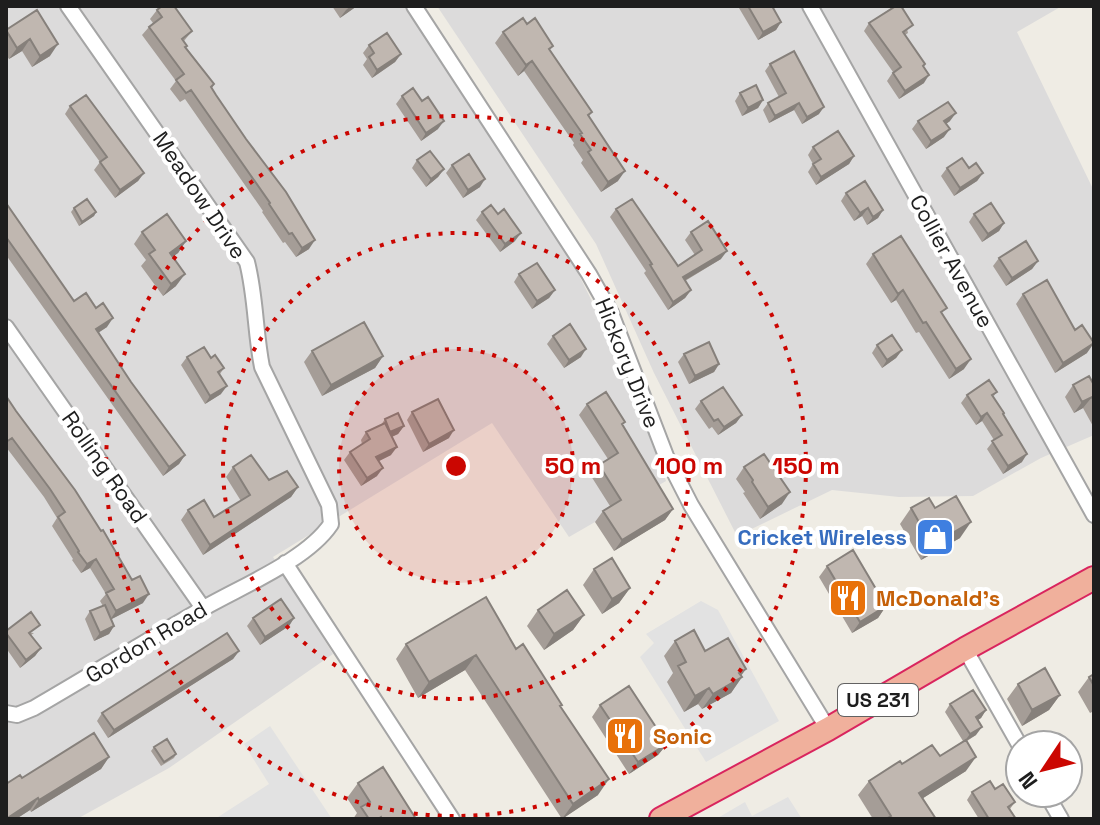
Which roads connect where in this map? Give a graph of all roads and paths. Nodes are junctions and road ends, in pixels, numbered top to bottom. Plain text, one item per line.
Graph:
1 (68, 6) edge
2 (414, 6) edge
3 (810, 6) edge
4 (6, 327) edge
5 (1094, 515) edge
6 (285, 563) junction
7 (1094, 578) edge
8 (203, 608) junction
9 (965, 649) junction
10 (6, 713) edge
11 (828, 729) junction
12 (1010, 729) edge
13 (452, 819) edge
14 (661, 819) edge

1 - 6 street, Meadow Drive
2 - 11 street, Hickory Drive
3 - 5 street, Collier Avenue
4 - 8 street, Rolling Road
6 - 8 street, Gordon Road
6 - 13 street
7 - 9 highway, US 231
8 - 10 street, Gordon Road
9 - 11 highway, US 231
9 - 12 street
11 - 14 highway, US 231

